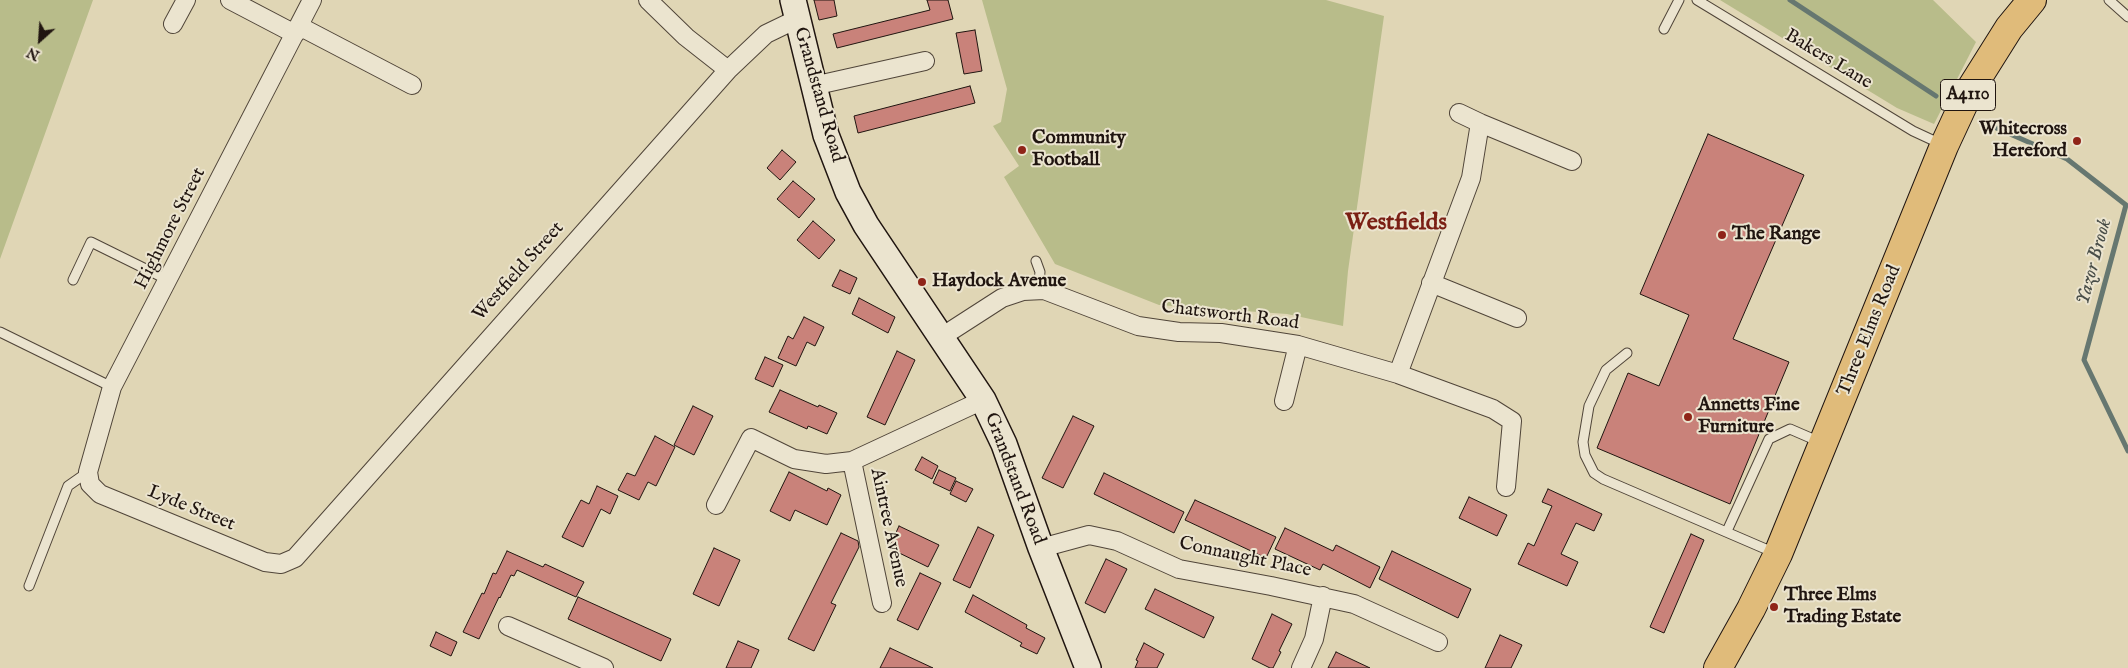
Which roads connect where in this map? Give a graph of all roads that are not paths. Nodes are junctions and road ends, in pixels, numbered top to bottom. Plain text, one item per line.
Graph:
1 (186, 0) edge
2 (230, 0) edge
3 (312, 0) edge
4 (648, 0) edge
5 (1679, 0) edge
6 (1697, 0) edge
7 (2032, 0) edge
8 (2109, 0) edge
9 (795, 10) edge
10 (2128, 17) edge
11 (173, 24) dead end
12 (1664, 29) dead end
13 (297, 30) junction
14 (925, 61) dead end
15 (728, 70) junction
16 (412, 85) dead end
17 (813, 86) junction
18 (1459, 113) dead end
19 (1480, 123) junction
20 (1944, 146) junction
21 (1572, 161) dead end
22 (1036, 261) dead end
23 (73, 280) dead end
24 (168, 280) junction
25 (1431, 283) junction
26 (1038, 291) junction
27 (1517, 318) dead end
28 (0, 332) edge
29 (943, 336) junction
30 (1298, 345) junction
31 (1627, 352) dead end
32 (1398, 374) junction
33 (112, 387) junction
34 (983, 400) junction
35 (1284, 401) dead end
36 (1823, 444) junction
37 (852, 461) junction
38 (89, 478) junction
39 (1506, 487) dead end
40 (716, 505) dead end
41 (1727, 531) junction
42 (1041, 548) junction
43 (1778, 554) junction
44 (281, 564) joint
45 (29, 586) dead end
46 (1322, 596) junction
47 (882, 603) dead end
48 (508, 626) dead end
49 (1438, 642) dead end
50 (604, 668) edge
51 (1088, 668) edge
52 (1301, 668) edge
53 (1718, 668) edge

1 - 11 street
2 - 13 street
3 - 13 street, Highmore Street
4 - 15 street
5 - 12 lane
6 - 20 lane, Bakers Lane
7 - 20 main road, Three Elms Road / A4110
8 - 10 lane
9 - 15 street, Westfield Street
9 - 17 street, Grandstand Road
13 - 16 street
13 - 24 street, Highmore Street
14 - 17 street
15 - 44 street, Westfield Street
17 - 29 street, Grandstand Road
18 - 19 street
19 - 21 street
19 - 25 street
20 - 36 main road, Three Elms Road / A4110
22 - 26 lane
23 - 24 lane
24 - 33 street, Highmore Street
25 - 27 street
25 - 32 street
26 - 29 street, Chatsworth Road
26 - 30 street, Chatsworth Road
28 - 33 lane
29 - 34 street, Grandstand Road
30 - 32 street, Chatsworth Road
30 - 35 street
31 - 41 lane
32 - 39 street, Chatsworth Road
33 - 38 street, Highmore Street
34 - 37 street
34 - 42 street, Grandstand Road
36 - 41 lane
36 - 43 main road, Three Elms Road / A4110
37 - 40 street
37 - 47 street, Aintree Avenue
38 - 44 street, Lyde Street
38 - 45 lane
41 - 43 lane
42 - 46 street, Connaught Place
42 - 51 street, Grandstand Road
43 - 53 main road, Three Elms Road / A4110
46 - 49 street, Connaught Place
46 - 52 street
48 - 50 street

